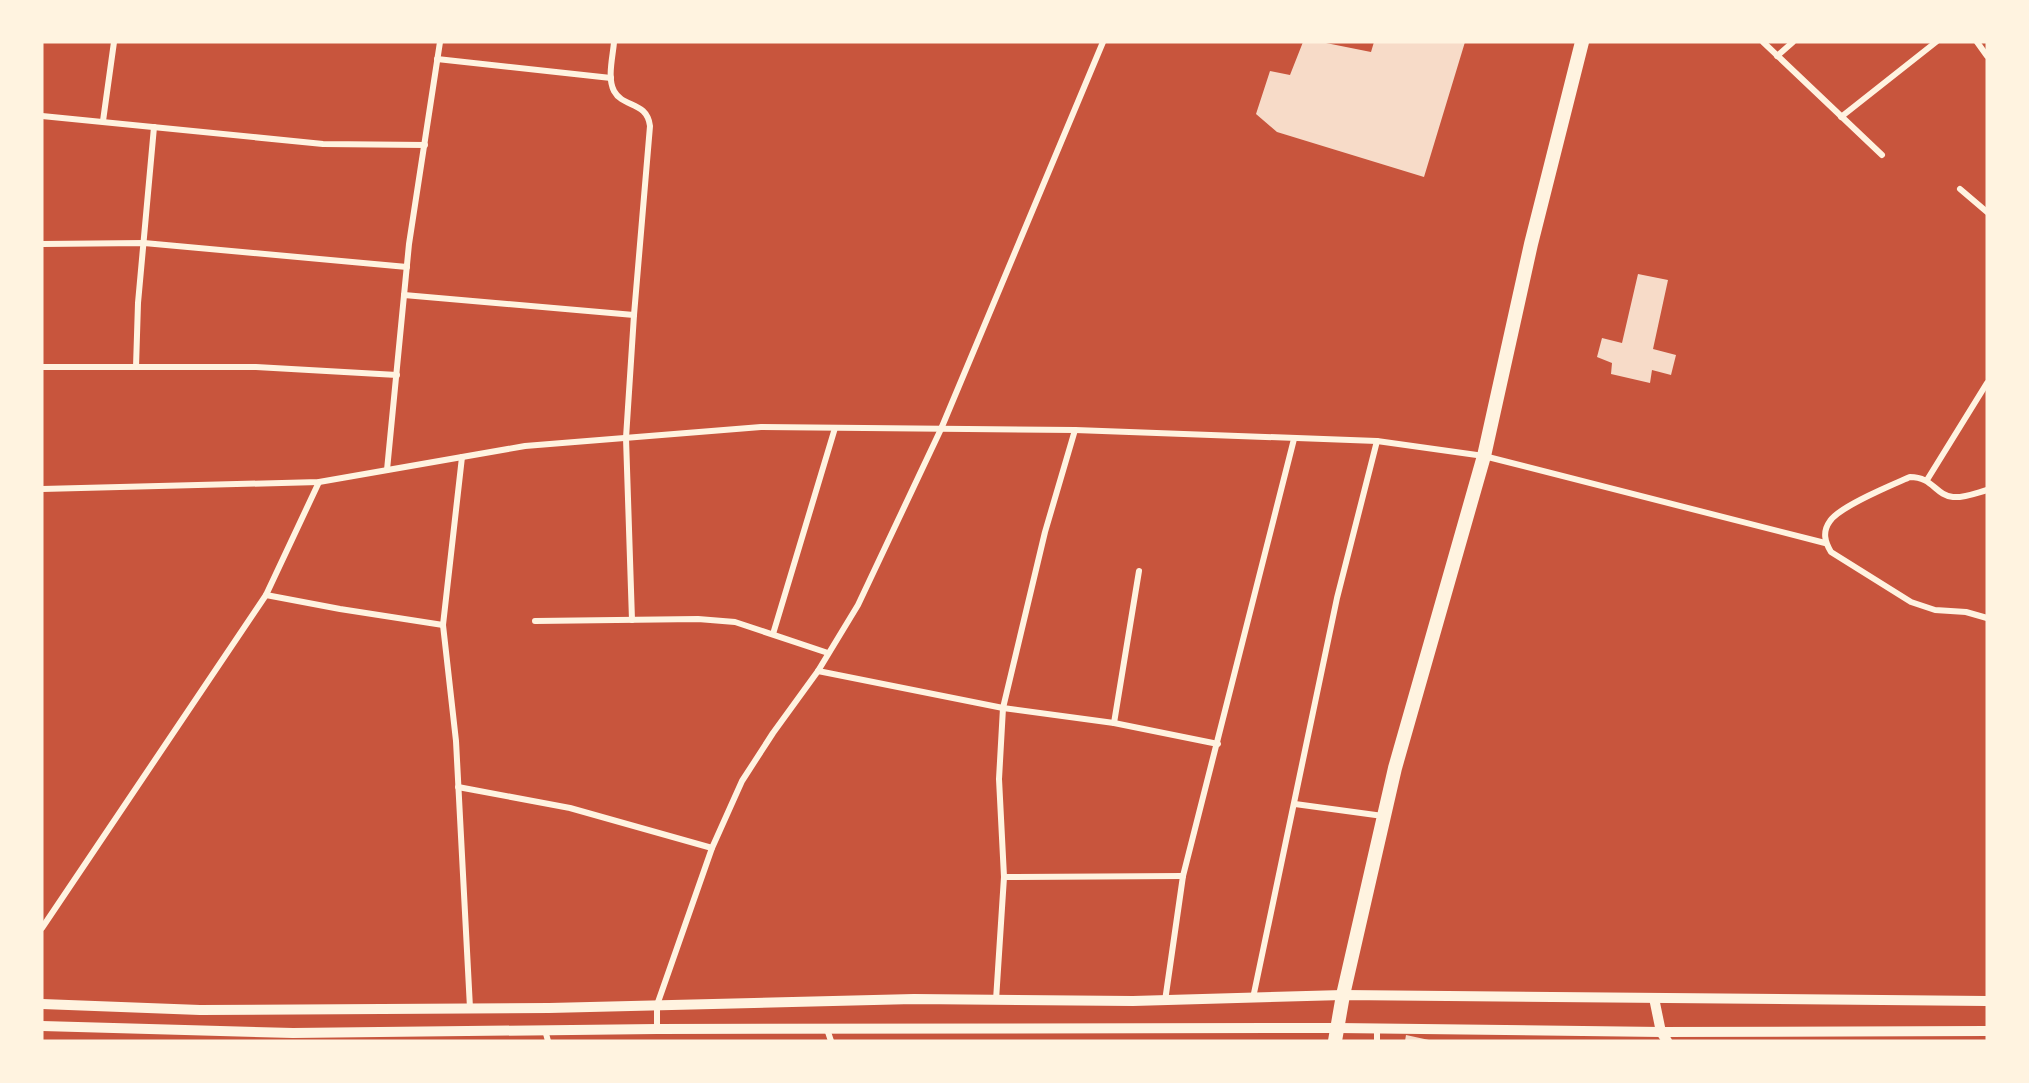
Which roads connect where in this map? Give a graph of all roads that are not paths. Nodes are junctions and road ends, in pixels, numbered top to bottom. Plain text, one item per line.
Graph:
1 (114, 42) edge
2 (440, 42) edge
3 (614, 42) edge
4 (1103, 42) edge
5 (1582, 42) edge
6 (1763, 42) edge
7 (1793, 42) edge
8 (1936, 42) edge
9 (1977, 42) edge
10 (1777, 56) junction
11 (1987, 56) edge
12 (437, 59) junction
13 (611, 78) junction
14 (42, 116) edge
15 (1841, 117) junction
16 (103, 121) junction
17 (154, 127) junction
18 (425, 145) junction
19 (1882, 155) dead end
20 (1960, 189) dead end
21 (1987, 212) edge
22 (144, 243) junction
23 (42, 244) edge
24 (407, 267) junction
25 (404, 295) junction
26 (634, 315) junction
27 (42, 367) edge
28 (136, 367) junction
29 (397, 375) junction
30 (1987, 383) edge
31 (835, 428) junction
32 (941, 429) junction
33 (1076, 430) junction
34 (626, 438) junction
35 (1294, 439) junction
36 (1377, 441) junction
37 (1484, 456) junction
38 (462, 457) junction
39 (387, 470) junction
40 (1927, 480) junction
41 (319, 482) junction
42 (42, 489) edge
43 (1987, 490) edge
44 (1825, 543) junction
45 (1139, 571) dead end
46 (266, 595) junction
47 (1987, 618) edge
48 (632, 620) junction
49 (535, 621) dead end
50 (443, 625) junction
51 (773, 634) junction
52 (828, 653) junction
53 (818, 671) junction
54 (1003, 708) junction
55 (1114, 723) junction
56 (1218, 744) junction
57 (458, 787) junction
58 (1295, 804) junction
59 (1384, 816) junction
60 (712, 848) junction
61 (1183, 876) junction
62 (1004, 877) junction
63 (42, 928) edge
64 (1343, 995) junction
65 (1253, 998) junction
66 (1654, 998) junction
67 (996, 1000) junction
68 (1165, 1000) junction
69 (1987, 1001) edge
70 (42, 1004) edge
71 (657, 1005) junction
72 (470, 1008) junction
73 (42, 1026) edge
74 (657, 1029) junction
75 (827, 1029) junction
76 (1377, 1029) junction
77 (1987, 1030) edge
78 (546, 1035) edge
79 (1336, 1035) edge
80 (464, 1036) edge
81 (1664, 1036) edge
82 (831, 1041) edge
83 (1377, 1041) edge

1 - 16 street
2 - 12 street
3 - 13 street
4 - 32 street
5 - 37 main road
6 - 10 street
7 - 10 street
8 - 15 street
9 - 11 street
10 - 15 street
12 - 13 street
12 - 18 street
13 - 26 street
14 - 16 street
15 - 19 street
16 - 17 street
17 - 18 street
17 - 22 street
18 - 24 street
20 - 21 street
22 - 23 street
22 - 24 street
22 - 28 street
24 - 25 street
25 - 26 street
25 - 29 street
26 - 34 street
27 - 28 street
28 - 29 street
29 - 39 street
30 - 40 street
31 - 32 street
31 - 34 street
31 - 51 street
32 - 33 street
32 - 52 street
33 - 35 street
33 - 54 street
34 - 38 street
34 - 48 street
35 - 36 street
35 - 56 street
36 - 37 street
36 - 58 street
37 - 44 street
37 - 59 main road
38 - 39 street
38 - 50 street
39 - 41 street
40 - 43 street
40 - 44 street
41 - 42 street
41 - 46 street
44 - 47 street
45 - 55 street
46 - 50 street
46 - 63 street
48 - 49 street
48 - 51 street
50 - 57 street
51 - 52 street
52 - 53 street
53 - 54 street
53 - 60 street
54 - 55 street
54 - 62 street
55 - 56 street
56 - 61 street
57 - 60 street
57 - 72 street
58 - 59 street
58 - 65 street
59 - 64 main road
60 - 71 street
61 - 62 street
61 - 68 street
62 - 67 street
64 - 65 street
64 - 66 street
64 - 79 main road
65 - 68 street
66 - 69 street
66 - 81 street
67 - 68 street
67 - 71 street
70 - 72 street
71 - 72 street
71 - 74 street
73 - 80 street
74 - 75 street
74 - 78 street
75 - 79 street
75 - 82 street
76 - 79 street
76 - 81 street
76 - 83 street
77 - 81 street
78 - 80 street

